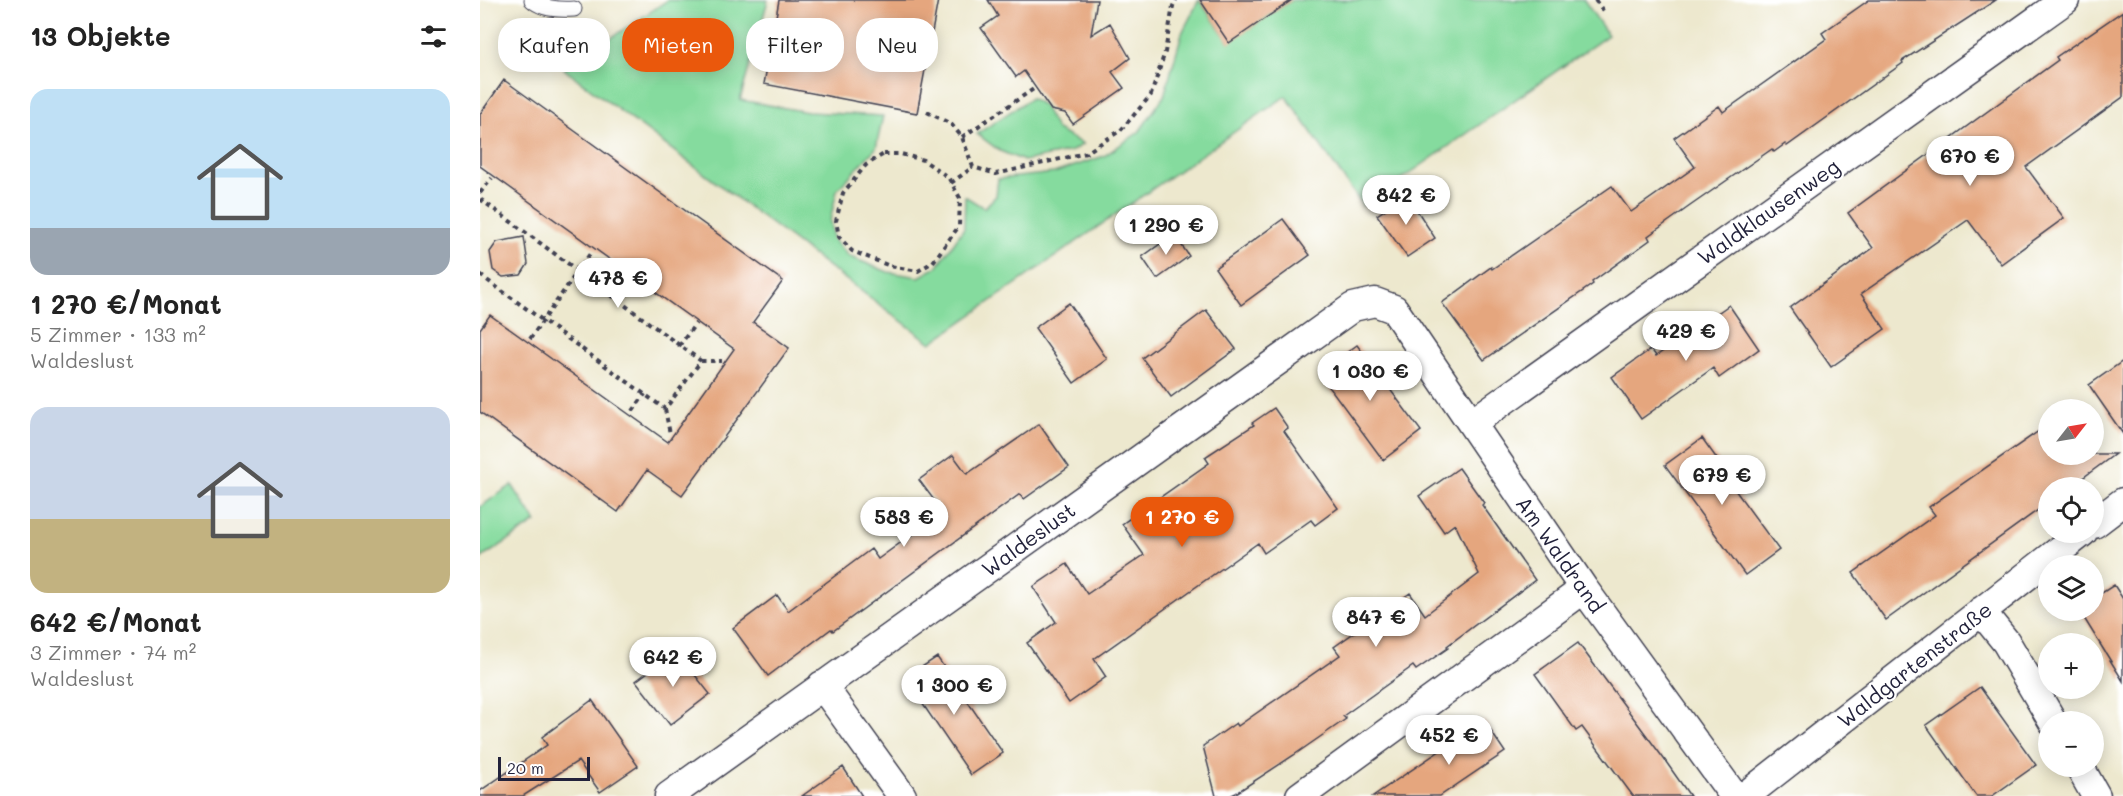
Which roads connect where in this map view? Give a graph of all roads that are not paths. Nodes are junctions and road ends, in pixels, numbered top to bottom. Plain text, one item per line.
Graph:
1 (532, 0) edge
2 (2065, 0) edge
3 (574, 9) dead end
4 (1394, 309) joint
5 (1472, 423) junction
6 (2123, 502) edge
7 (2104, 516) edge
8 (2069, 543) edge
9 (1584, 589) junction
10 (1981, 611) junction
11 (822, 686) junction
12 (2047, 711) edge
13 (2085, 777) edge
14 (669, 796) edge
15 (902, 796) edge
16 (1300, 796) edge
17 (1734, 796) edge
18 (1745, 796) edge
19 (2096, 796) edge

1 - 3 lane
2 - 5 street, Waldklausenweg
4 - 5 street, Am Waldrand
4 - 11 street, Waldeslust
5 - 9 street, Am Waldrand
6 - 7 street
8 - 10 street, Waldgartenstraße
9 - 16 street
9 - 17 street, Am Waldrand
10 - 12 street
10 - 18 street, Waldgartenstraße
11 - 14 street, Waldeslust
11 - 15 street
13 - 19 street

